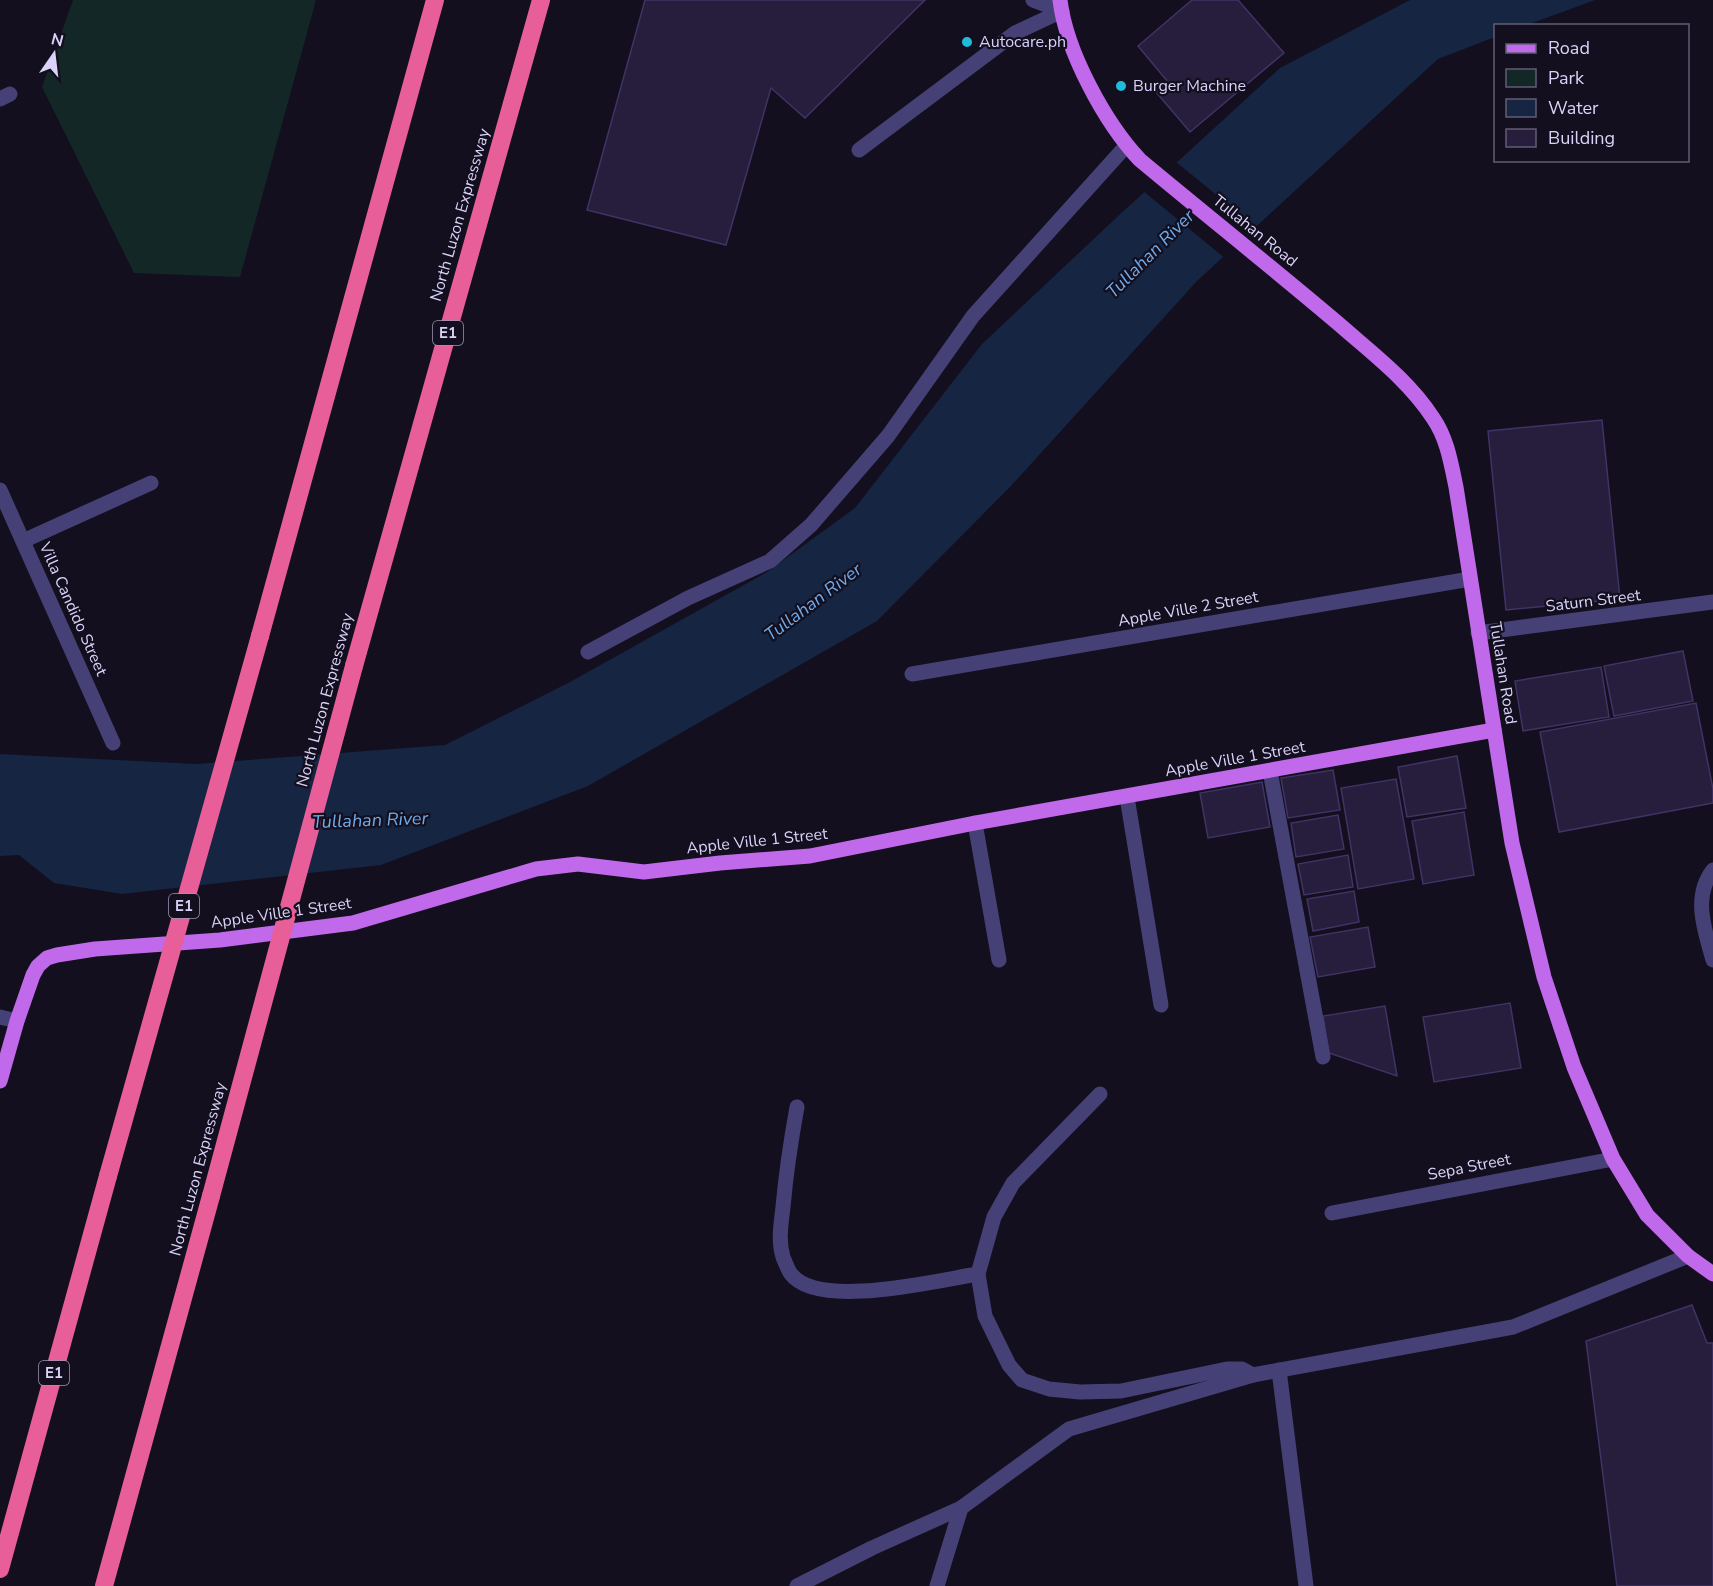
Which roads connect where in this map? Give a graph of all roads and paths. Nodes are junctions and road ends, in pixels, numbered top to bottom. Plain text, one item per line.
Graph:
1 (435, 0) edge
2 (541, 0) edge
3 (1033, 0) edge
4 (1061, 6) edge
5 (1126, 146) junction
6 (859, 150) dead end
7 (151, 483) dead end
8 (0, 490) edge
9 (4, 508) edge
10 (23, 541) junction
11 (1470, 579) junction
12 (1713, 602) edge
13 (1478, 633) junction
14 (588, 652) dead end
15 (912, 674) dead end
16 (1494, 730) junction
17 (113, 743) dead end
18 (1270, 771) junction
19 (1127, 797) junction
20 (975, 823) junction
21 (1712, 871) edge
22 (999, 960) dead end
23 (1713, 960) edge
24 (1161, 1005) dead end
25 (0, 1017) edge
26 (17, 1021) junction
27 (1323, 1056) dead end
28 (0, 1081) edge
29 (1100, 1094) dead end
30 (797, 1107) dead end
31 (1613, 1159) junction
32 (1332, 1213) dead end
33 (1688, 1256) junction
34 (978, 1274) junction
35 (1713, 1274) edge
36 (1279, 1370) junction
37 (1253, 1375) junction
38 (961, 1508) junction
39 (0, 1569) edge
40 (104, 1586) edge
41 (797, 1586) edge
42 (937, 1586) edge
43 (1306, 1586) edge

1 - 39 highway, E1, bridge
2 - 40 highway, North Luzon Expressway / E1, bridge
3 - 4 street
4 - 5 main road, Tullahan Road
4 - 6 street
5 - 11 main road, Tullahan Road
5 - 14 street
7 - 10 street
8 - 9 street, Villa Candido Street
9 - 10 street, Villa Candido Street
10 - 17 street, Villa Candido Street
11 - 13 main road, Tullahan Road
11 - 15 street, Apple Ville 2 Street
12 - 13 street, Saturn Street
13 - 16 main road, Tullahan Road
16 - 18 main road, Apple Ville 1 Street
16 - 31 main road, Tullahan Road
18 - 19 main road, Apple Ville 1 Street
18 - 27 street
19 - 20 main road, Apple Ville 1 Street
19 - 24 street
20 - 22 street
20 - 26 main road, Apple Ville 1 Street
21 - 23 street
25 - 26 street
26 - 28 main road
29 - 34 street
30 - 34 street
31 - 32 street, Sepa Street
31 - 33 main road, Tullahan Road
33 - 35 main road, Tullahan Road
33 - 36 street
34 - 37 street
36 - 37 street
36 - 43 street
37 - 38 street
38 - 41 street
38 - 42 street

